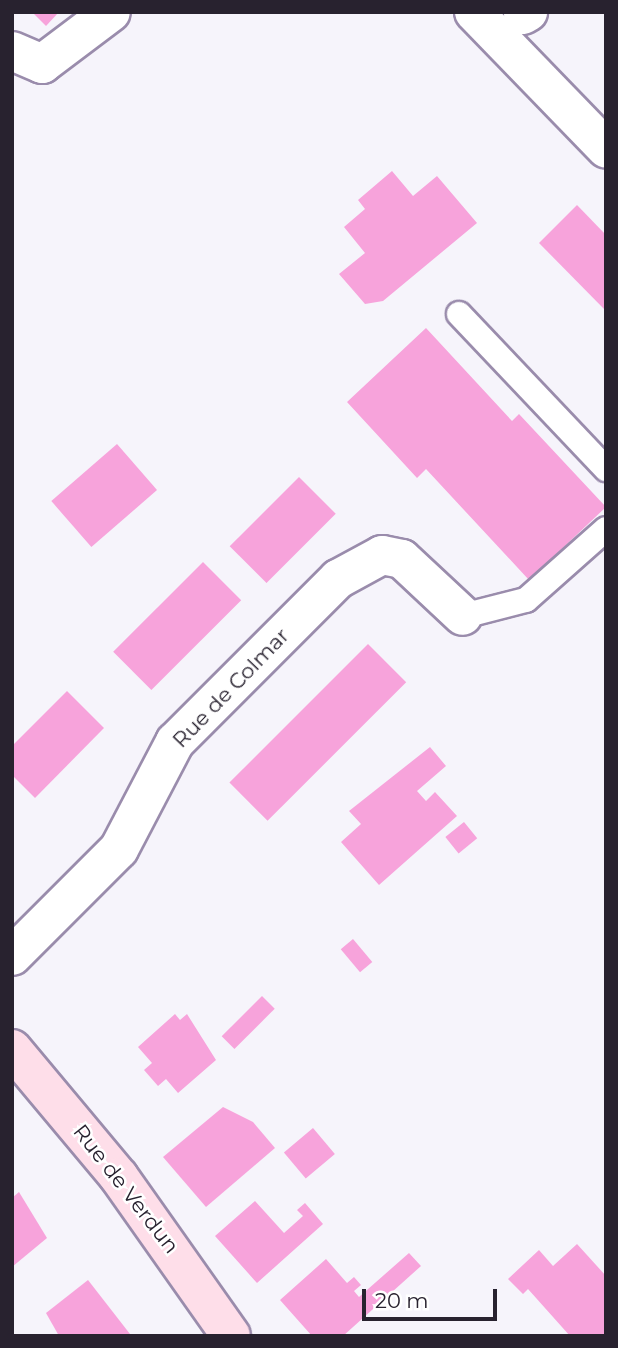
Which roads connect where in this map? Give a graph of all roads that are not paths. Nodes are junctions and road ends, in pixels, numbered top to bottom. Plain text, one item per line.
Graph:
1 (111, 12) edge
2 (474, 12) edge
3 (12, 51) edge
4 (606, 148) edge
5 (459, 314) dead end
6 (606, 469) edge
7 (606, 529) edge
8 (463, 616) joint
9 (12, 956) edge
10 (12, 1049) edge
11 (231, 1336) edge

1 - 3 street
2 - 4 street
5 - 6 lane
7 - 8 lane
8 - 9 street, Rue de Colmar
10 - 11 main road, Rue de Verdun

